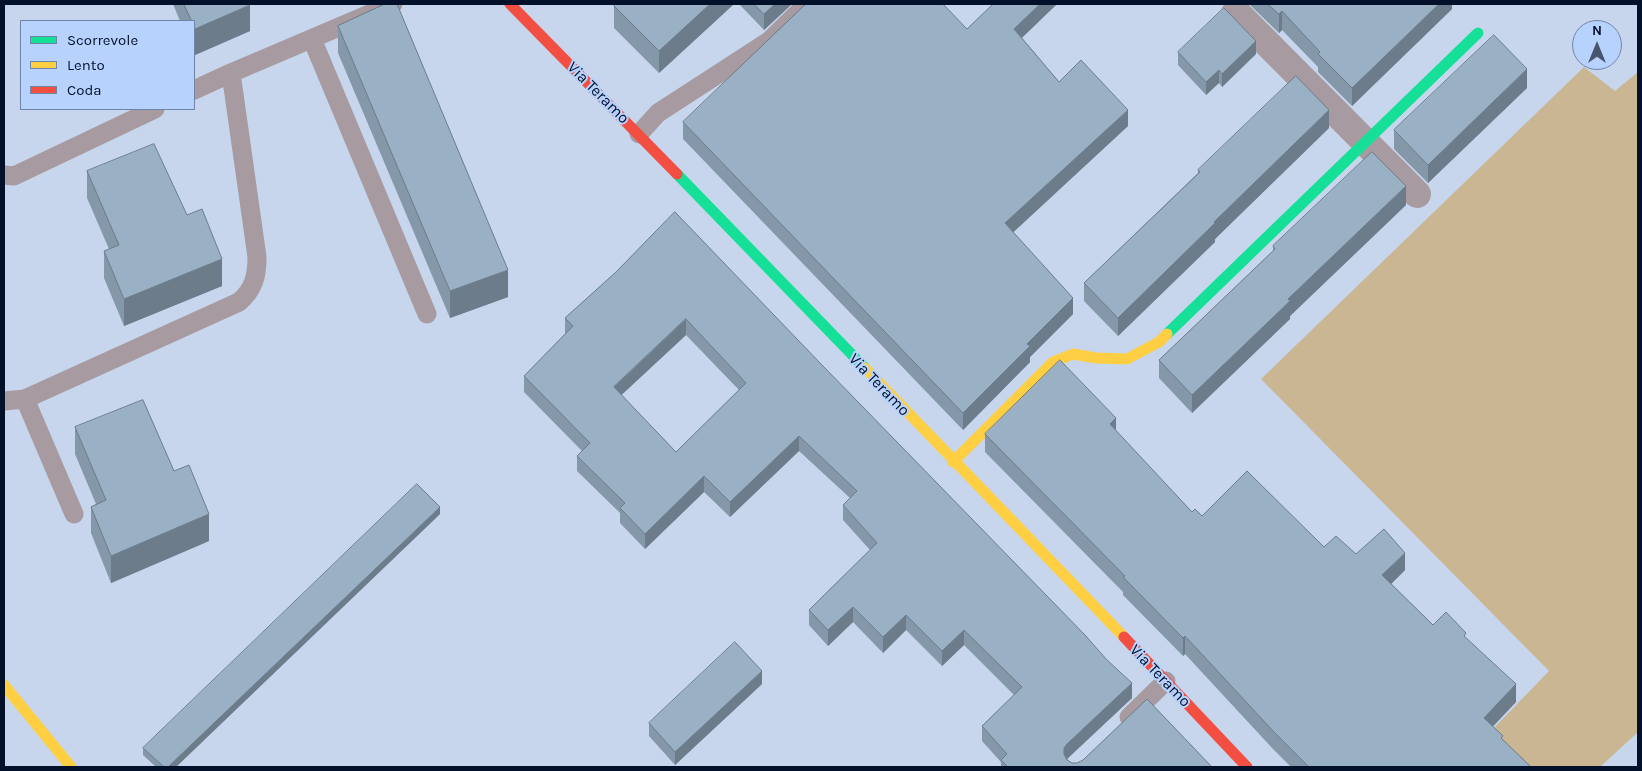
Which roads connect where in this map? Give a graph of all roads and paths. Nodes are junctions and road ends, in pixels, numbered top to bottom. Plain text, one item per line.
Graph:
1 (393, 4) edge
2 (510, 4) edge
3 (807, 4) edge
4 (1236, 12) dead end
5 (1478, 33) dead end
6 (312, 39) junction
7 (231, 73) junction
8 (195, 90) edge
9 (153, 110) edge
10 (639, 134) junction
11 (1365, 142) junction
12 (4, 175) edge
13 (1416, 194) dead end
14 (427, 314) dead end
15 (25, 399) junction
16 (4, 402) edge
17 (953, 462) junction
18 (74, 514) dead end
19 (1166, 682) junction
20 (4, 685) edge
21 (1118, 726) edge
22 (71, 767) edge
23 (1247, 767) edge

1 - 6 lane
2 - 10 street, Via Teramo
3 - 10 lane
4 - 11 street
5 - 11 street
6 - 7 lane
6 - 14 lane
7 - 8 lane
7 - 15 lane
9 - 12 lane
10 - 17 street, Via Teramo
11 - 13 street
11 - 17 street
15 - 16 lane
15 - 18 lane
17 - 19 street, Via Teramo
19 - 21 lane
19 - 23 street, Via Teramo
20 - 22 street

